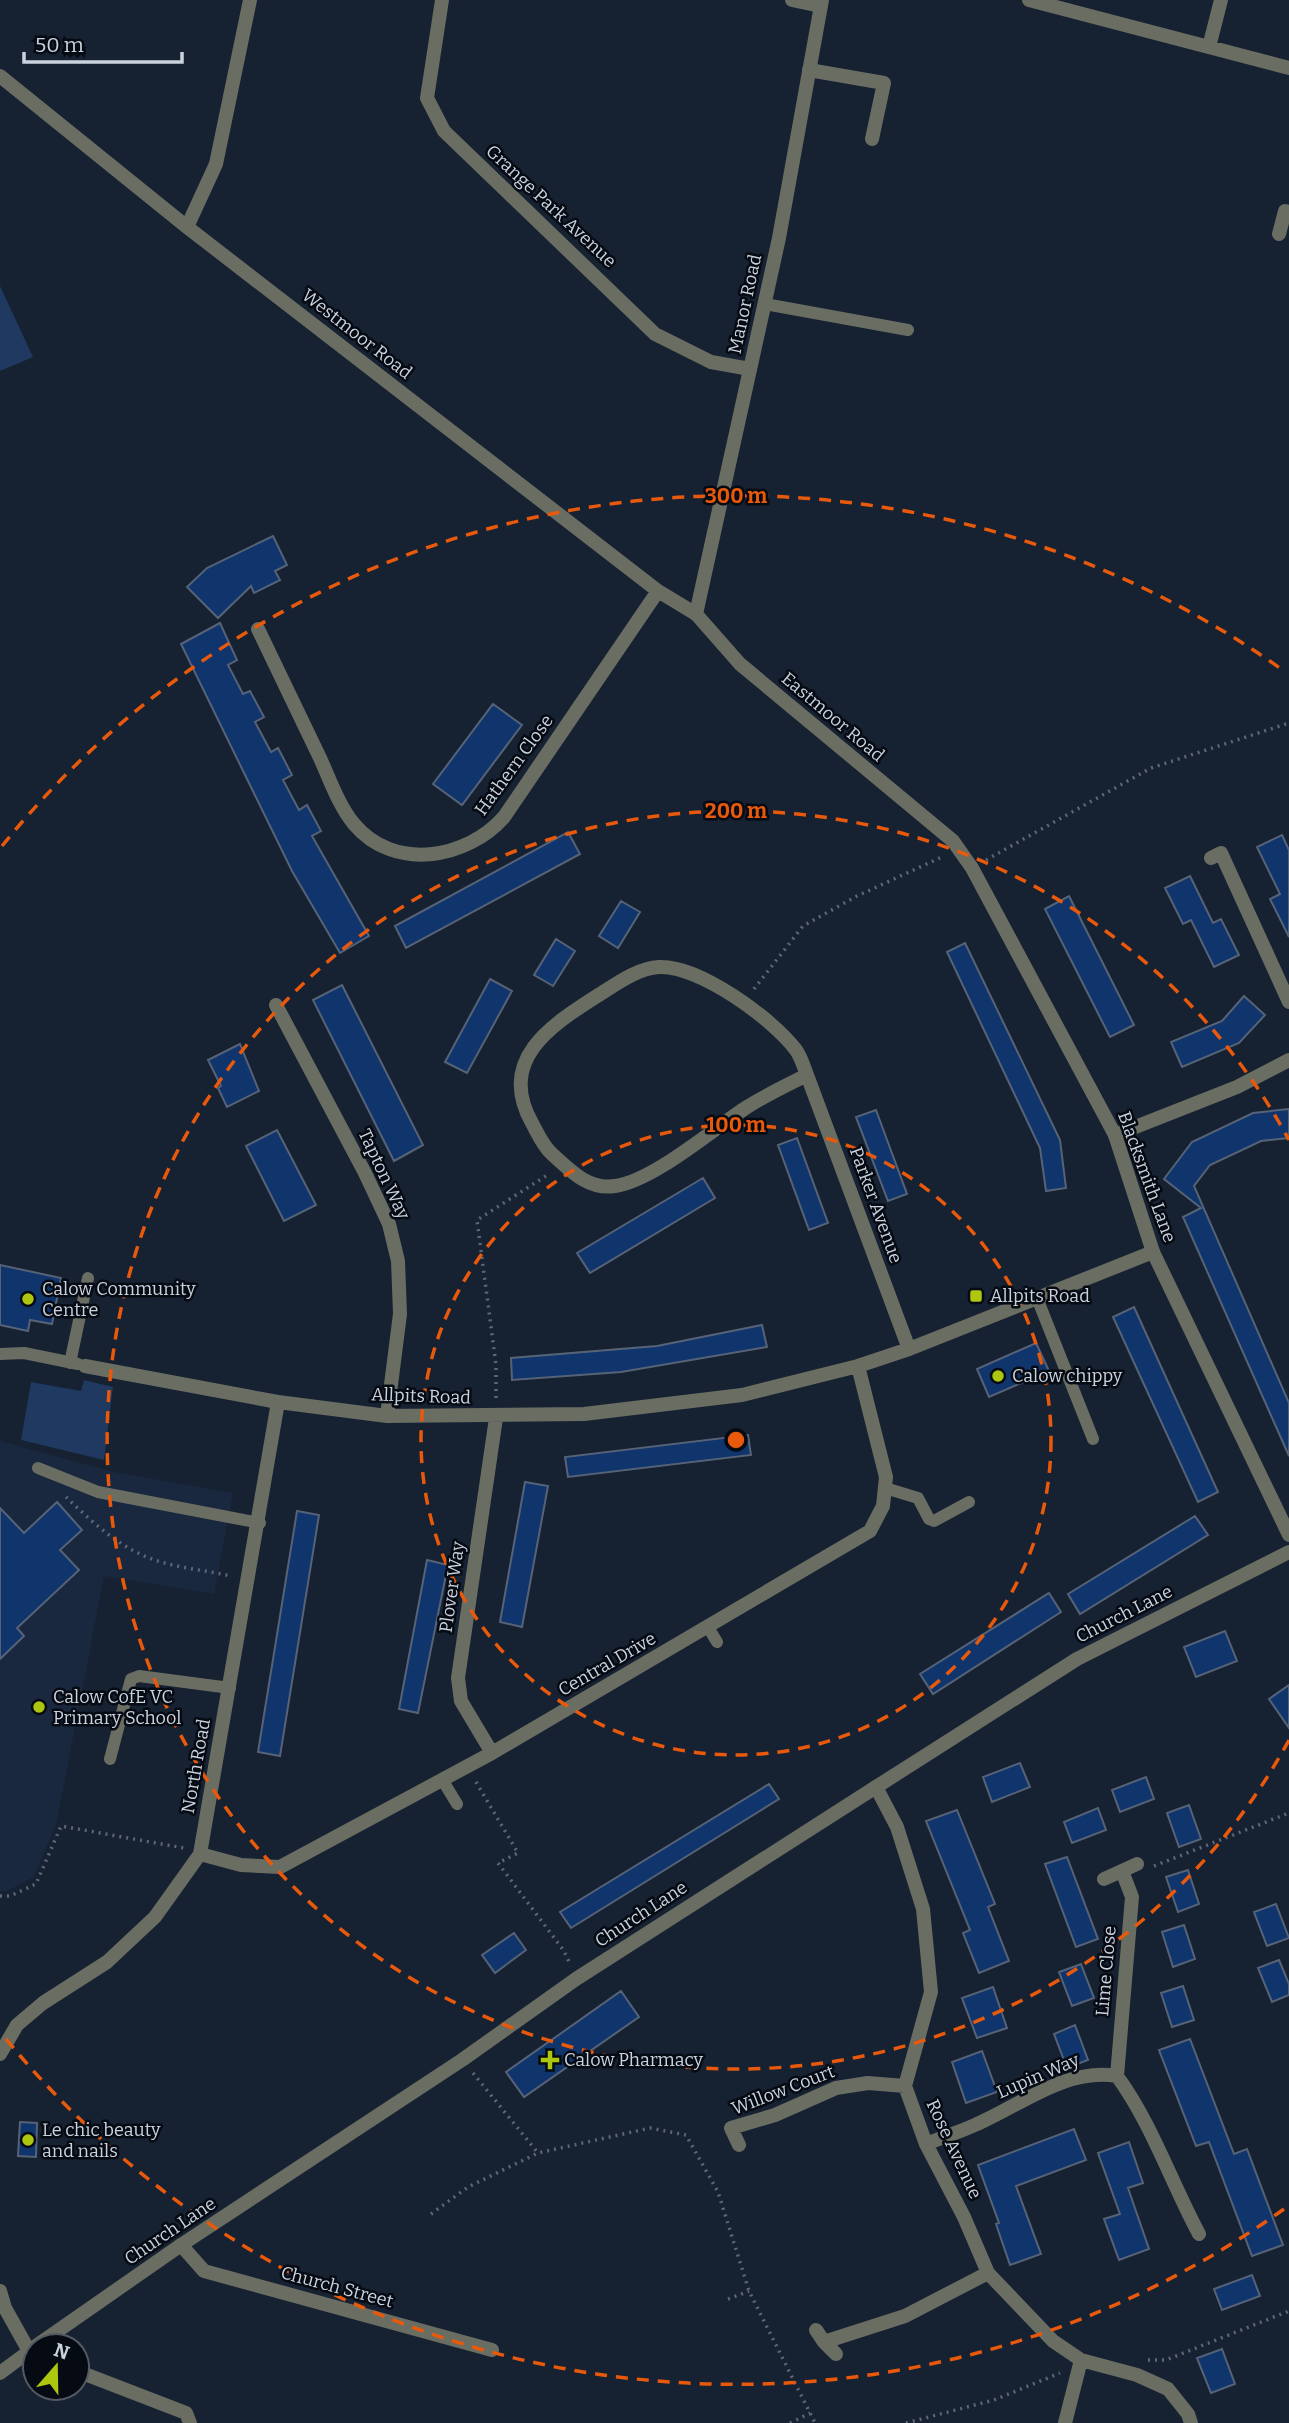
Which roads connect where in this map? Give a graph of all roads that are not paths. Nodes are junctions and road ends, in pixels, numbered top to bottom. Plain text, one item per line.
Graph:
1 (250, 0) edge
2 (442, 0) edge
3 (792, 0) edge
4 (1029, 0) edge
5 (1221, 0) edge
6 (821, 3) edge
7 (1209, 47) junction
8 (1289, 68) edge
9 (809, 70) junction
10 (0, 76) edge
11 (872, 139) dead end
12 (1289, 212) edge
13 (187, 227) junction
14 (1279, 234) dead end
15 (765, 304) junction
16 (908, 330) dead end
17 (750, 369) junction
18 (658, 591) junction
19 (696, 614) junction
20 (258, 629) dead end
21 (955, 845) joint
22 (1211, 858) dead end
23 (1289, 1002) edge
24 (276, 1005) dead end
25 (1289, 1060) edge
26 (807, 1074) junction
27 (1115, 1135) junction
28 (1153, 1252) junction
29 (88, 1278) dead end
30 (1037, 1298) junction
31 (909, 1349) junction
32 (0, 1354) edge
33 (78, 1364) junction
34 (858, 1366) junction
35 (278, 1402) junction
36 (387, 1416) junction
37 (496, 1418) junction
38 (1093, 1439) dead end
39 (38, 1468) dead end
40 (885, 1488) junction
41 (969, 1502) dead end
42 (260, 1523) junction
43 (1289, 1535) edge
44 (1289, 1552) edge
45 (708, 1627) junction
46 (717, 1642) dead end
47 (230, 1688) junction
48 (492, 1754) junction
49 (110, 1759) dead end
50 (443, 1781) junction
51 (876, 1787) junction
52 (457, 1804) dead end
53 (200, 1854) junction
54 (1137, 1864) road end
55 (1122, 1871) junction
56 (1104, 1880) dead end
57 (0, 2054) edge
58 (1117, 2076) junction
59 (905, 2086) junction
60 (926, 2144) junction
61 (739, 2145) dead end
62 (1199, 2234) dead end
63 (181, 2245) junction
64 (988, 2273) junction
65 (0, 2291) edge
66 (816, 2330) dead end
67 (22, 2332) edge
68 (58, 2332) edge
69 (824, 2342) junction
70 (492, 2350) dead end
71 (835, 2354) dead end
72 (21, 2358) edge
73 (1081, 2360) junction
74 (0, 2373) edge
75 (91, 2376) edge
76 (190, 2423) edge
77 (1065, 2423) edge
78 (1191, 2423) edge

1 - 13 street
2 - 17 street, Grange Park Avenue
3 - 6 street
4 - 7 street
5 - 7 street
6 - 9 street, Manor Road
7 - 8 street
9 - 11 street
9 - 15 street, Manor Road
10 - 13 street, Westmoor Road
12 - 14 street
13 - 18 street, Westmoor Road
15 - 16 lane
15 - 17 street, Manor Road
17 - 19 street, Manor Road
18 - 19 street, Westmoor Road
18 - 20 street, Hathern Close
19 - 21 street, Eastmoor Road
21 - 27 street, Blacksmith Lane
22 - 23 street
24 - 36 street, Tapton Way
25 - 27 street
26 - 26 street, Parker Avenue
26 - 31 street, Parker Avenue
27 - 28 street, Blacksmith Lane
28 - 30 street, Allpits Road
28 - 43 street, Blacksmith Lane
29 - 33 lane
30 - 31 street, Allpits Road
30 - 38 lane
31 - 34 street, Allpits Road
32 - 33 lane
33 - 35 street, Allpits Road
34 - 37 street, Allpits Road
34 - 40 street, Central Drive
35 - 36 street, Allpits Road
35 - 42 street, North Road
36 - 37 street, Allpits Road
37 - 48 street, Plover Way
39 - 42 lane
40 - 41 lane
40 - 45 street, Central Drive
42 - 47 street, North Road
44 - 51 street, Church Lane
45 - 46 lane
45 - 48 street, Central Drive
47 - 49 lane
47 - 53 street, North Road
48 - 50 street, Central Drive
50 - 52 lane
50 - 53 street, Central Drive
51 - 59 street, Rose Avenue
51 - 63 street, Church Lane
53 - 57 street, North Road
54 - 55 street
55 - 56 street
55 - 58 street, Lime Close
58 - 60 street, Lupin Way
58 - 62 street
59 - 60 street, Rose Avenue
59 - 61 street, Willow Court
60 - 64 street, Rose Avenue
63 - 68 street, Church Lane
63 - 70 street, Church Street
64 - 69 street
64 - 73 street, Rose Avenue
65 - 67 street
66 - 69 street
69 - 71 street
72 - 74 street, Church Lane
73 - 77 street
73 - 78 street, Rose Avenue
75 - 76 street

